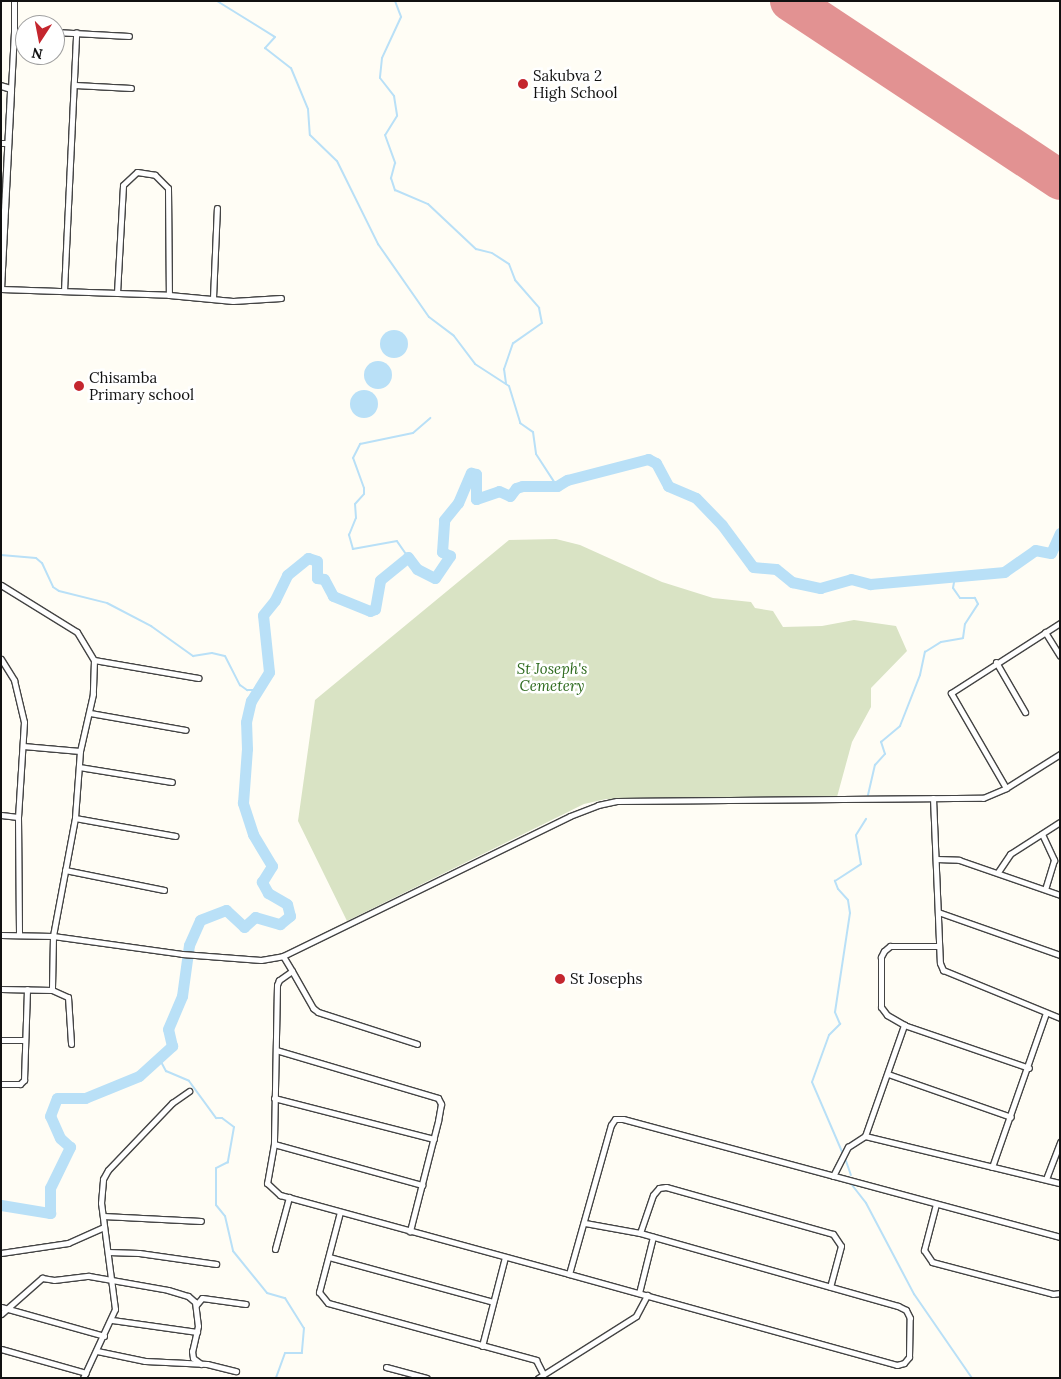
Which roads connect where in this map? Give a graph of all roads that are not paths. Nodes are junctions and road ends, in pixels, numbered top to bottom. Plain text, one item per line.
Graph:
1 (14, 1) edge
2 (14, 32) joint
3 (65, 32) edge
4 (76, 32) junction
5 (129, 36) dead end
6 (75, 85) junction
7 (1, 86) edge
8 (131, 88) dead end
9 (11, 89) junction
10 (4, 143) edge
11 (217, 208) dead end
12 (1, 289) edge
13 (64, 291) junction
14 (117, 293) junction
15 (169, 295) junction
16 (213, 298) junction
17 (281, 298) dead end
18 (1, 585) edge
19 (1060, 623) edge
20 (1045, 632) junction
21 (1060, 656) edge
22 (1, 659) edge
23 (94, 660) junction
24 (996, 662) junction
25 (198, 678) dead end
26 (1025, 712) dead end
27 (90, 713) junction
28 (186, 730) dead end
29 (22, 746) junction
30 (80, 751) junction
31 (1060, 754) edge
32 (79, 767) junction
33 (172, 782) dead end
34 (1006, 788) junction
35 (933, 798) junction
36 (1, 815) edge
37 (18, 817) junction
38 (75, 818) junction
39 (1060, 822) edge
40 (1042, 834) junction
41 (175, 836) dead end
42 (936, 859) junction
43 (65, 870) junction
44 (998, 872) junction
45 (1045, 889) junction
46 (164, 890) dead end
47 (1060, 895) edge
48 (938, 912) junction
49 (1, 935) edge
50 (18, 935) junction
51 (53, 936) junction
52 (939, 946) junction
53 (1060, 955) edge
54 (283, 956) junction
55 (292, 971) junction
56 (1, 989) edge
57 (27, 989) junction
58 (52, 990) junction
59 (1046, 1013) junction
60 (1060, 1018) edge
61 (904, 1025) junction
62 (1, 1040) edge
63 (25, 1040) junction
64 (71, 1044) dead end
65 (418, 1044) dead end
66 (276, 1050) junction
67 (1029, 1068) junction
68 (888, 1074) junction
69 (1, 1084) edge
70 (189, 1091) dead end
71 (274, 1098) junction
72 (1011, 1117) junction
73 (865, 1136) junction
74 (434, 1140) junction
75 (1060, 1142) edge
76 (274, 1144) junction
77 (992, 1168) junction
78 (833, 1176) junction
79 (1046, 1179) junction
80 (1060, 1183) edge
81 (422, 1184) junction
82 (289, 1197) junction
83 (936, 1204) junction
84 (340, 1212) junction
85 (103, 1216) junction
86 (201, 1221) dead end
87 (585, 1222) junction
88 (104, 1227) junction
89 (410, 1231) junction
90 (640, 1233) junction
91 (653, 1237) junction
92 (1060, 1237) edge
93 (275, 1249) dead end
94 (108, 1252) junction
95 (1, 1253) edge
96 (329, 1257) junction
97 (505, 1257) junction
98 (216, 1264) dead end
99 (569, 1274) junction
100 (112, 1280) junction
101 (830, 1288) junction
102 (639, 1293) junction
103 (1060, 1293) edge
104 (647, 1295) junction
105 (188, 1296) junction
106 (202, 1298) junction
107 (493, 1302) junction
108 (246, 1304) dead end
109 (196, 1306) junction
110 (1, 1307) edge
111 (8, 1310) junction
112 (1, 1314) edge
113 (112, 1320) junction
114 (197, 1332) junction
115 (104, 1336) junction
116 (482, 1346) junction
117 (1, 1349) edge
118 (97, 1351) junction
119 (193, 1358) junction
120 (188, 1363) junction
121 (200, 1364) junction
122 (386, 1367) dead end
123 (236, 1371) dead end
124 (543, 1374) junction
125 (85, 1375) edge
126 (427, 1378) edge
127 (538, 1378) edge

1 - 2 street
2 - 9 street
3 - 4 street
4 - 5 street
4 - 6 street
6 - 8 street
6 - 13 street
7 - 9 street
9 - 10 street
10 - 12 street
11 - 16 street
12 - 13 street
13 - 14 street
14 - 15 street
14 - 15 street
15 - 16 street
16 - 17 street
18 - 23 street
19 - 20 street
20 - 21 street
20 - 24 street
22 - 29 street
23 - 25 street
23 - 27 street
24 - 26 street
24 - 34 street
27 - 28 street
27 - 30 street
29 - 30 street
29 - 37 street
30 - 32 street
31 - 34 street
32 - 33 street
32 - 38 street
34 - 35 street
35 - 42 street
35 - 54 street
36 - 37 street
37 - 50 street
38 - 41 street
38 - 43 street
39 - 40 street
40 - 44 street
40 - 45 street
42 - 44 street
42 - 48 street
43 - 46 street
43 - 51 street
44 - 45 street
45 - 47 street
48 - 52 street
48 - 53 street
49 - 50 street
50 - 51 street
51 - 54 street
51 - 58 street
52 - 59 street
52 - 61 street
54 - 55 street
55 - 65 street
55 - 66 street
56 - 57 street
57 - 58 street
57 - 63 street
58 - 64 street
59 - 60 street
59 - 67 street
61 - 67 street
61 - 68 street
62 - 63 street
63 - 69 street
66 - 71 street
66 - 74 street
67 - 72 street
68 - 72 street
68 - 73 street
70 - 85 street
71 - 74 street
71 - 76 street
72 - 77 street
73 - 77 street
73 - 78 street
74 - 81 street
75 - 79 street
76 - 81 street
76 - 82 street
77 - 79 street
78 - 83 street
78 - 87 street
79 - 80 street
81 - 89 street
82 - 84 street
82 - 93 street
83 - 92 street
83 - 103 street
84 - 89 street
84 - 96 street
85 - 86 street
85 - 88 street
87 - 90 street
87 - 99 street
88 - 94 street
88 - 95 street
89 - 97 street
90 - 91 street
90 - 101 street
91 - 101 street
91 - 102 street
94 - 98 street
94 - 100 street
96 - 107 street
96 - 116 street
97 - 99 street
97 - 107 street
99 - 102 street
100 - 105 street
100 - 111 street
100 - 113 street
101 - 104 street
102 - 104 street
104 - 124 street
105 - 106 street
105 - 109 street
106 - 108 street
106 - 109 street
107 - 116 street
109 - 114 street
110 - 111 street
111 - 112 street
111 - 115 street
113 - 114 street
113 - 115 street
114 - 119 street
115 - 118 street
116 - 124 street
117 - 125 street
118 - 120 street
118 - 125 street
119 - 120 street
119 - 121 street
120 - 121 street
121 - 123 street
122 - 126 street
124 - 127 street

